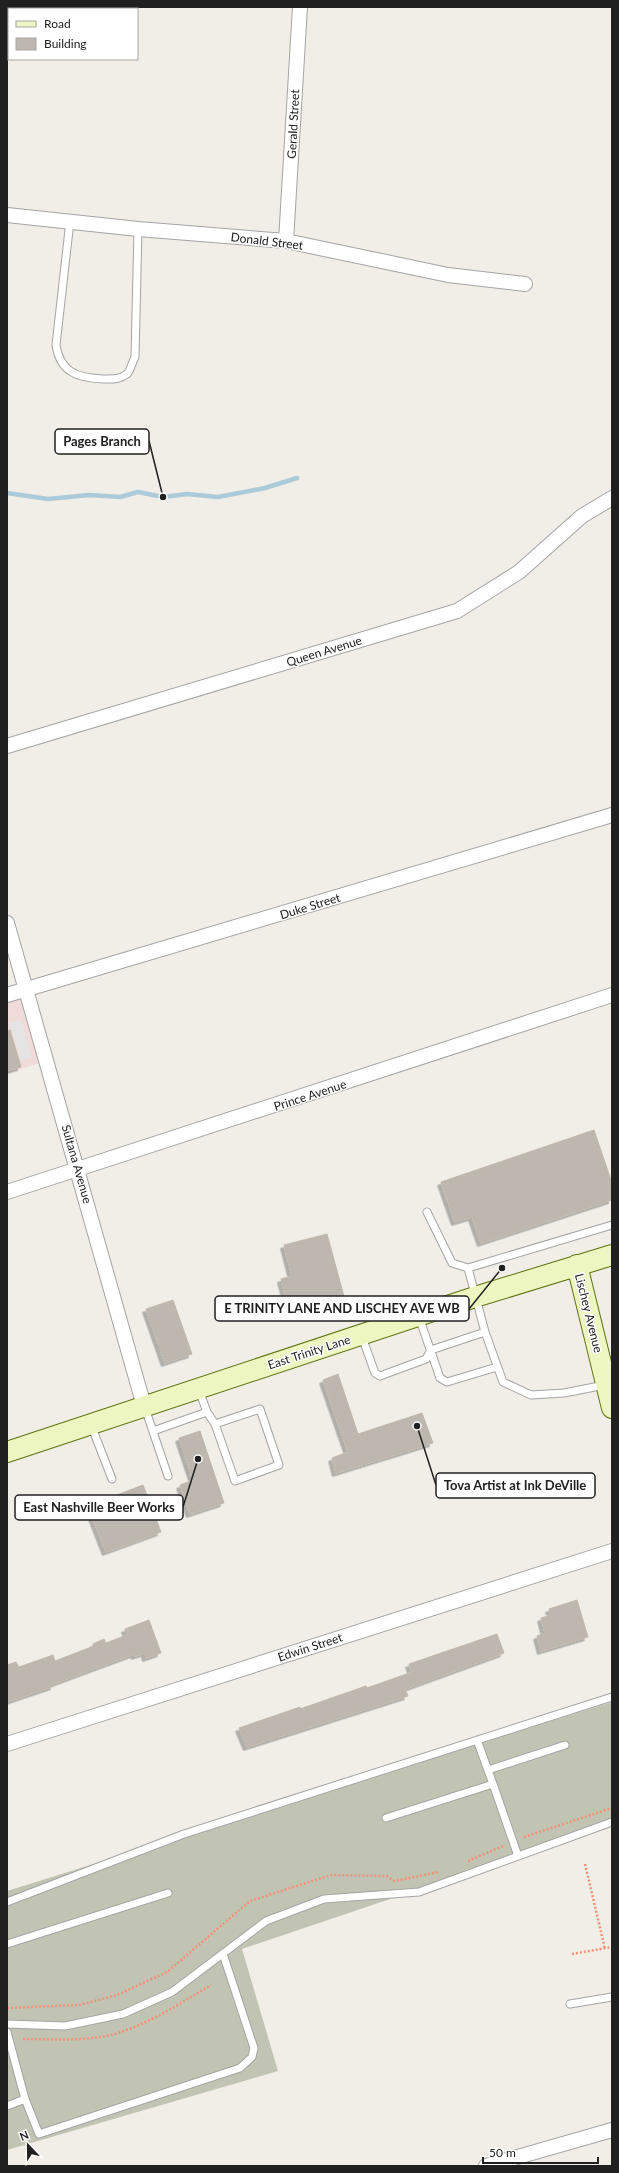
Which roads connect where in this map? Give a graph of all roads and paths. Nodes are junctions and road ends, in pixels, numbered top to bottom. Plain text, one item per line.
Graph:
1 (300, 7) edge
2 (7, 215) edge
3 (70, 221) junction
4 (138, 229) junction
5 (286, 241) junction
6 (525, 284) dead end
7 (612, 498) edge
8 (7, 746) edge
9 (612, 815) edge
10 (7, 923) edge
11 (25, 990) junction
12 (7, 995) edge
13 (612, 995) edge
14 (78, 1170) junction
15 (7, 1192) edge
16 (427, 1212) dead end
17 (612, 1225) edge
18 (612, 1255) edge
19 (577, 1265) junction
20 (468, 1268) junction
21 (475, 1297) junction
22 (418, 1316) junction
23 (485, 1332) junction
24 (361, 1335) junction
25 (431, 1350) junction
26 (497, 1367) junction
27 (606, 1384) junction
28 (199, 1388) junction
29 (144, 1406) junction
30 (612, 1408) edge
31 (207, 1412) junction
32 (215, 1424) junction
33 (91, 1425) junction
34 (153, 1431) junction
35 (7, 1452) edge
36 (168, 1476) dead end
37 (112, 1480) dead end
38 (612, 1551) edge
39 (612, 1697) edge
40 (477, 1740) junction
41 (7, 1744) edge
42 (565, 1745) dead end
43 (488, 1770) junction
44 (493, 1784) junction
45 (612, 1808) edge
46 (386, 1818) dead end
47 (612, 1822) edge
48 (524, 1836) dead end
49 (518, 1856) junction
50 (585, 1864) dead end
51 (168, 1893) dead end
52 (7, 1902) edge
53 (7, 1944) edge
54 (612, 1947) edge
55 (605, 1949) junction
56 (223, 1954) junction
57 (572, 1954) dead end
58 (612, 1997) edge
59 (570, 2004) dead end
60 (7, 2024) edge
61 (7, 2032) edge
62 (25, 2099) junction
63 (7, 2106) edge
64 (612, 2130) edge
65 (486, 2166) edge

1 - 5 street, Gerald Street
2 - 3 street, Donald Street
3 - 4 street, Donald Street
3 - 4 lane
4 - 5 street, Donald Street
5 - 6 street, Donald Street
7 - 8 street, Queen Avenue
9 - 11 street, Duke Street
10 - 11 street, Sultana Avenue
11 - 12 street, Duke Street
11 - 14 street, Sultana Avenue
13 - 14 street, Prince Avenue
14 - 15 street, Prince Avenue
14 - 29 street, Sultana Avenue
16 - 20 lane
17 - 20 lane
18 - 19 main road, East Trinity Lane
19 - 21 main road, East Trinity Lane
19 - 27 main road, Lischey Avenue
20 - 21 lane
21 - 22 main road, East Trinity Lane
21 - 23 lane
22 - 24 main road, East Trinity Lane
22 - 25 lane
23 - 25 lane
23 - 26 lane
24 - 25 lane
24 - 28 main road, East Trinity Lane
25 - 26 lane
26 - 27 lane
27 - 30 main road, Lischey Avenue
28 - 29 main road, East Trinity Lane
28 - 31 lane
29 - 33 main road, East Trinity Lane
29 - 34 lane
31 - 32 lane
31 - 34 lane
32 - 32 lane
33 - 35 main road, East Trinity Lane
33 - 37 lane
34 - 36 lane
38 - 41 street, Edwin Street
39 - 40 lane
40 - 43 lane
40 - 52 lane
42 - 43 lane
43 - 44 lane
44 - 46 lane
44 - 49 lane
45 - 48 path
47 - 49 lane
49 - 56 lane
50 - 55 path
51 - 53 lane
54 - 55 path
55 - 57 path
56 - 60 lane
56 - 62 lane
58 - 59 lane
61 - 62 lane
62 - 63 lane
64 - 65 street

